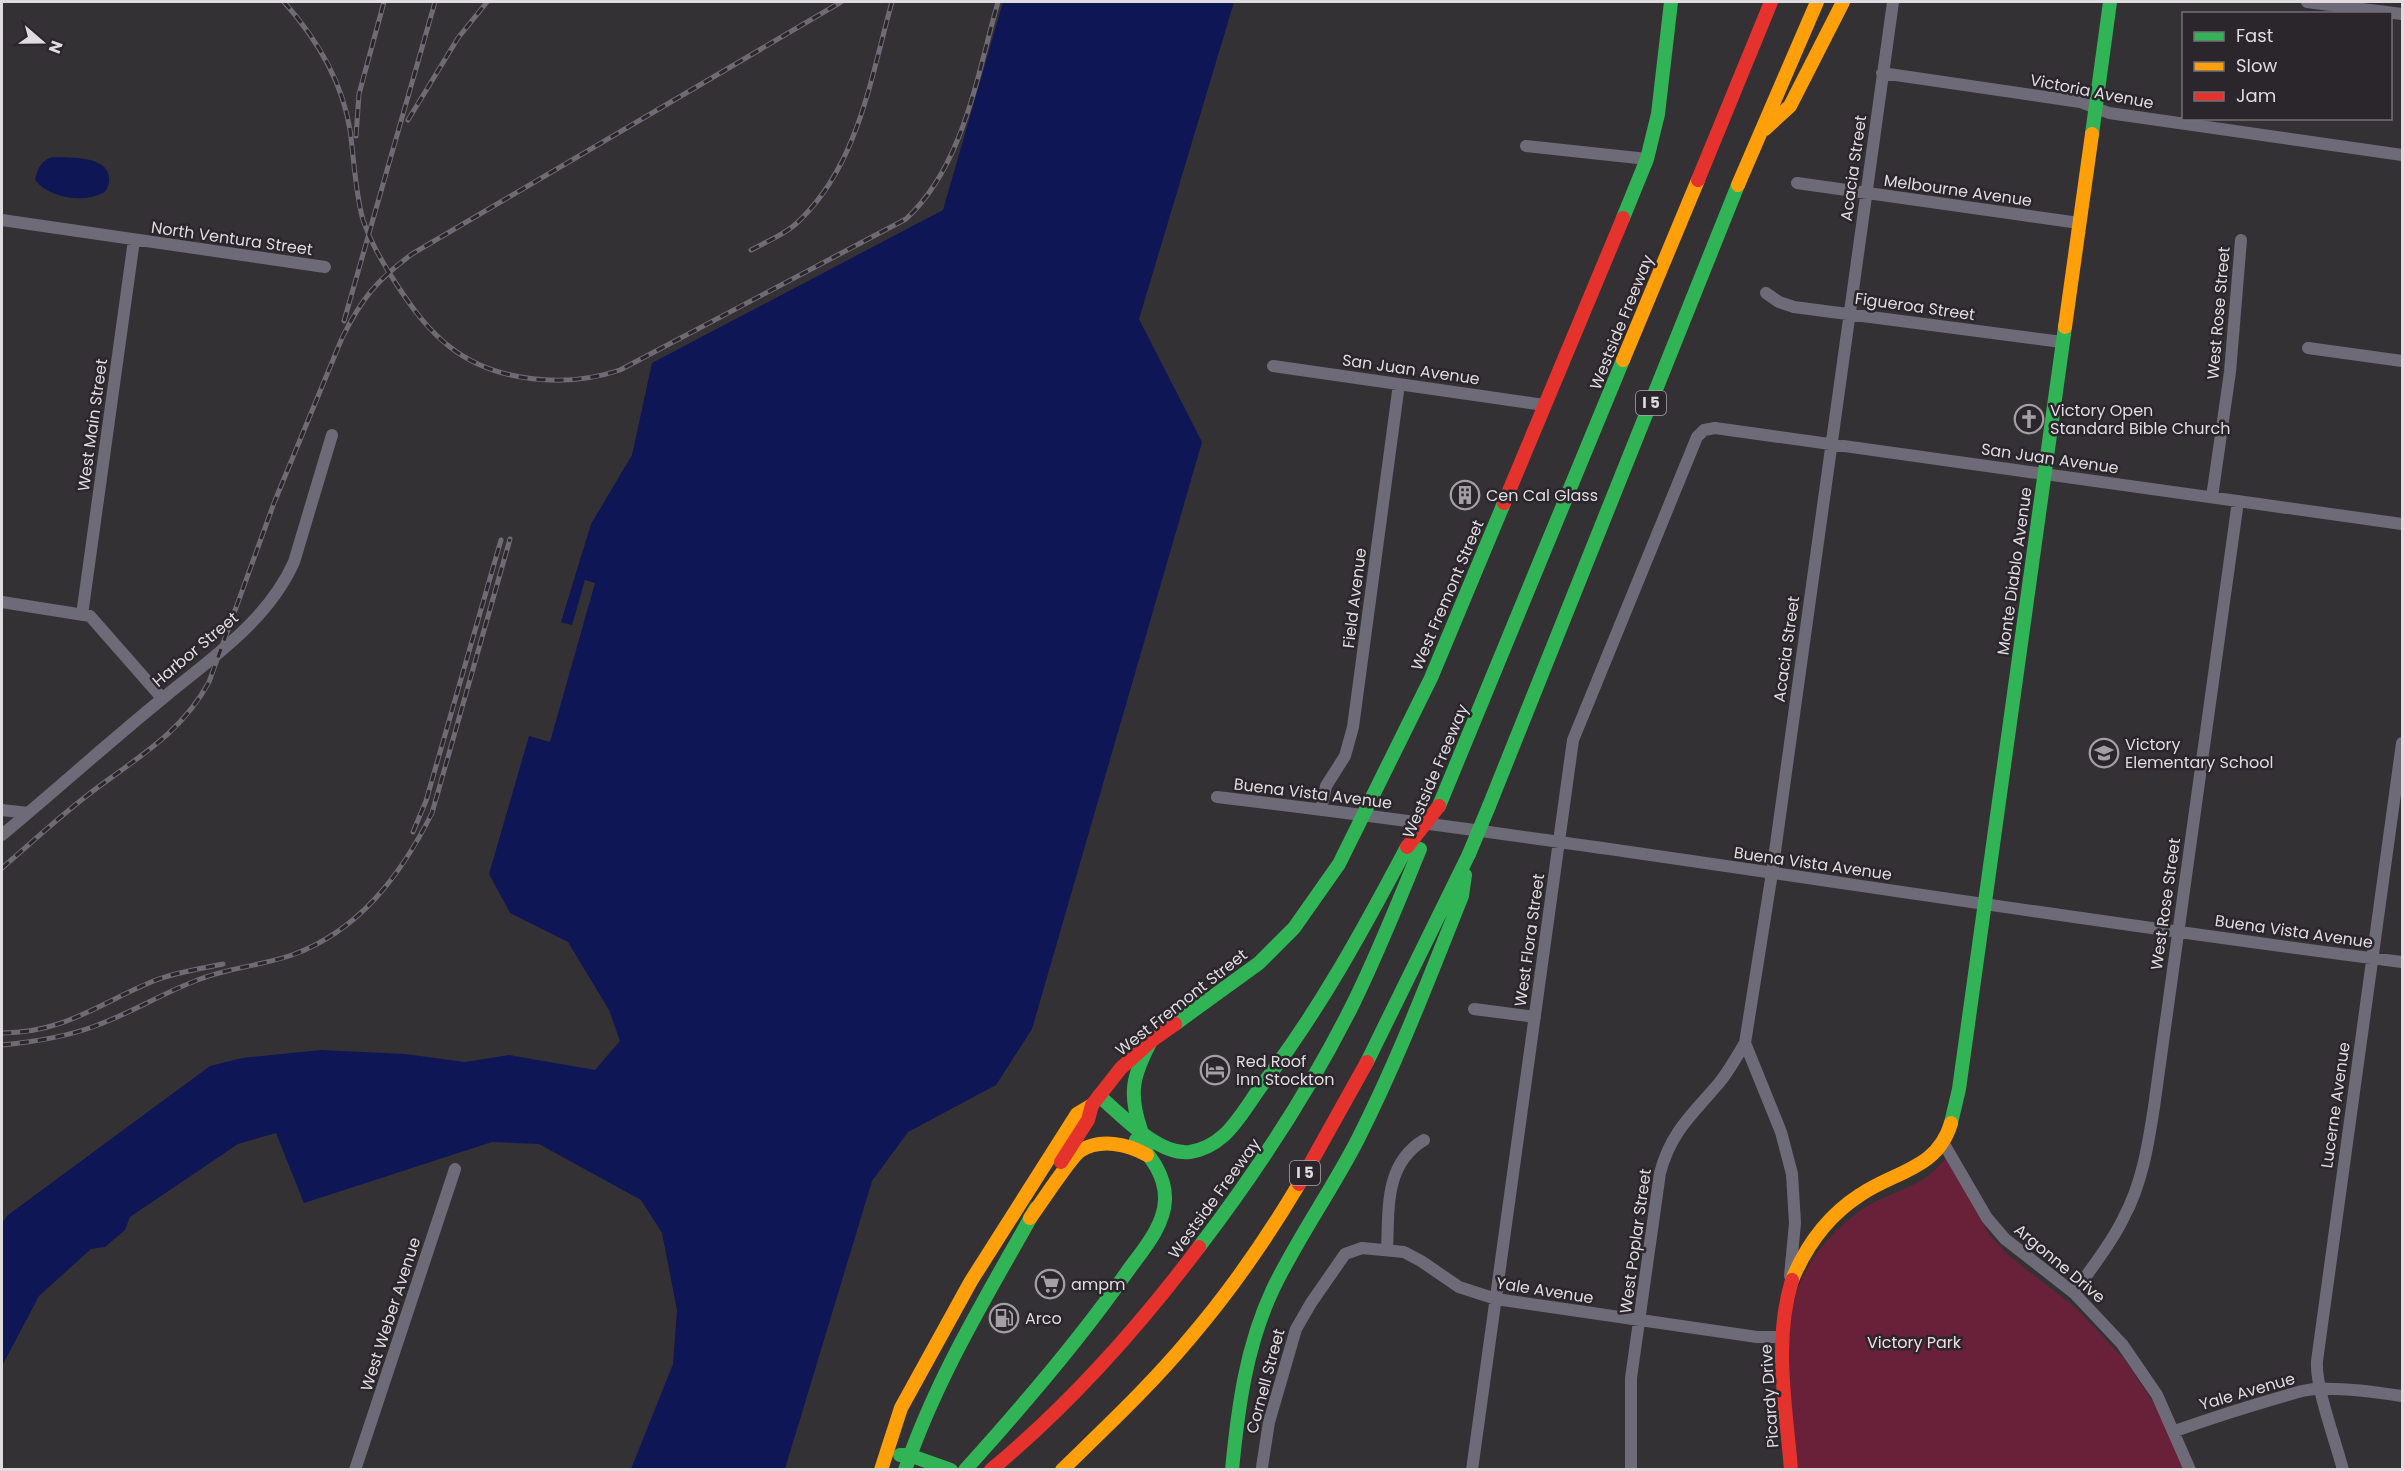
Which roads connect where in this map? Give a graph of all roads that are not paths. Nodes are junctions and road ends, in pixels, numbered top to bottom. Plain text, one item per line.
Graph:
1 (1671, 2) edge
2 (1771, 2) edge
3 (1817, 2) edge
4 (1843, 2) edge
5 (1893, 2) edge
6 (2110, 2) edge
7 (2307, 2) edge
8 (2370, 6) edge
9 (2403, 14) edge
10 (1882, 74) junction
11 (2095, 108) junction
12 (1758, 135) junction
13 (1526, 146) dead end
14 (2403, 155) edge
15 (1647, 159) junction
16 (1797, 183) dead end
17 (1866, 193) junction
18 (2, 220) edge
19 (2079, 223) junction
20 (134, 240) junction
21 (2241, 240) dead end
22 (325, 267) dead end
23 (1766, 293) dead end
24 (1849, 313) junction
25 (2062, 342) junction
26 (2308, 348) dead end
27 (2403, 361) edge
28 (1273, 366) dead end
29 (1399, 384) junction
30 (1544, 405) junction
31 (332, 435) dead end
32 (1696, 437) joint
33 (1831, 445) junction
34 (2044, 473) junction
35 (2212, 497) junction
36 (2238, 501) junction
37 (2403, 524) edge
38 (2, 602) edge
39 (82, 615) junction
40 (162, 698) junction
41 (2403, 743) edge
42 (1218, 797) dead end
43 (2, 810) edge
44 (1321, 810) junction
45 (28, 813) junction
46 (1362, 816) junction
47 (2, 835) edge
48 (1559, 843) junction
49 (1414, 848) junction
50 (1469, 854) junction
51 (1773, 873) junction
52 (1985, 905) junction
53 (2179, 932) junction
54 (2372, 958) junction
55 (2403, 962) edge
56 (1474, 1009) dead end
57 (1535, 1017) junction
58 (1151, 1041) junction
59 (1745, 1043) junction
60 (1096, 1101) junction
61 (1142, 1131) junction
62 (1424, 1140) dead end
63 (1944, 1144) junction
64 (1155, 1160) junction
65 (456, 1169) dead end
66 (1030, 1218) junction
67 (1005, 1228) junction
68 (1388, 1250) junction
69 (1008, 1256) junction
70 (2074, 1293) junction
71 (1787, 1295) junction
72 (1496, 1299) junction
73 (1640, 1321) junction
74 (1781, 1337) junction
75 (2321, 1390) junction
76 (2403, 1396) edge
77 (2175, 1431) junction
78 (885, 1455) junction
79 (909, 1455) junction
80 (1262, 1467) dead end
81 (355, 1470) edge
82 (881, 1470) edge
83 (894, 1470) edge
84 (905, 1470) edge
85 (951, 1470) edge
86 (965, 1470) edge
87 (991, 1470) edge
88 (1062, 1470) edge
89 (1232, 1470) edge
90 (1472, 1470) edge
91 (1631, 1470) edge
92 (1791, 1470) edge
93 (2190, 1470) edge
94 (2343, 1470) edge

1 - 15 main road, West Fremont Street
2 - 49 main road, Westside Freeway / I 5, bridge
3 - 12 main road, I 5
4 - 12 main road
5 - 10 street, Acacia Street
6 - 11 main road, Monte Diablo Avenue
7 - 8 street
8 - 9 street
10 - 11 street, Victoria Avenue
10 - 17 street, Acacia Street
11 - 14 street, Victoria Avenue
11 - 19 main road, Monte Diablo Avenue
12 - 50 main road, I 5, bridge
13 - 15 street
15 - 30 main road, West Fremont Street
16 - 17 street, Melbourne Avenue
17 - 19 street, Melbourne Avenue
17 - 24 street, Acacia Street
18 - 20 street, North Ventura Street
19 - 25 main road, Monte Diablo Avenue
20 - 22 street, North Ventura Street
20 - 39 street, West Main Street
21 - 35 street, West Rose Street
23 - 24 street, Figueroa Street
24 - 25 street, Figueroa Street
24 - 33 street, Acacia Street
25 - 34 main road, Monte Diablo Avenue
26 - 27 street
28 - 29 street, San Juan Avenue
29 - 30 street, San Juan Avenue
29 - 44 street, Field Avenue
30 - 46 main road, West Fremont Street
31 - 40 street, Harbor Street
32 - 33 street, San Juan Avenue
32 - 48 street, West Flora Street
33 - 34 street, San Juan Avenue
33 - 51 street, Acacia Street
34 - 35 street, San Juan Avenue
34 - 52 main road, Monte Diablo Avenue
35 - 36 street, San Juan Avenue
36 - 37 street, San Juan Avenue
36 - 53 street, West Rose Street
38 - 39 street
39 - 40 street
40 - 45 street, Harbor Street
41 - 54 street, Lucerne Avenue
42 - 44 street, Buena Vista Avenue
43 - 45 street
44 - 46 street, Buena Vista Avenue
45 - 47 street, Harbor Street
46 - 48 street, Buena Vista Avenue
46 - 58 main road, West Fremont Street
48 - 51 street, Buena Vista Avenue
48 - 57 street, West Flora Street
49 - 61 main road
49 - 87 main road, Westside Freeway / I 5
50 - 88 main road, I 5
50 - 89 main road
51 - 52 street, Buena Vista Avenue
51 - 59 street, Acacia Street
52 - 53 street, Buena Vista Avenue
52 - 63 main road, Monte Diablo Avenue
53 - 54 street, Buena Vista Avenue
53 - 70 street, West Rose Street
54 - 55 street, Buena Vista Avenue
54 - 75 street, Lucerne Avenue
56 - 57 street
57 - 72 street, West Flora Street
58 - 60 main road, West Fremont Street
58 - 61 main road
59 - 71 street
59 - 73 street, West Poplar Street
60 - 61 main road
60 - 64 main road
60 - 66 main road, West Fremont Street
60 - 67 main road, West Fremont Street
62 - 68 street
63 - 70 street, Argonne Drive
63 - 71 main road, Picardy Drive
64 - 66 main road
64 - 86 main road
65 - 81 street, West Weber Avenue
66 - 69 main road, West Fremont Street
67 - 69 main road
67 - 78 main road, West Fremont Street
68 - 72 street, Yale Avenue
68 - 80 street, Cornell Street
69 - 79 main road, West Fremont Street
70 - 77 street, Argonne Drive
71 - 74 main road, Picardy Drive
72 - 73 street, Yale Avenue
72 - 90 street, West Flora Street
73 - 74 street, Yale Avenue
73 - 91 street, West Poplar Street
74 - 92 main road, Picardy Drive
75 - 76 street, Yale Avenue
75 - 77 street, Yale Avenue
75 - 94 street, Lucerne Avenue
77 - 93 street, Argonne Drive
78 - 79 main road
78 - 82 main road, West Fremont Street
78 - 83 main road
79 - 84 main road, West Fremont Street
79 - 85 main road

